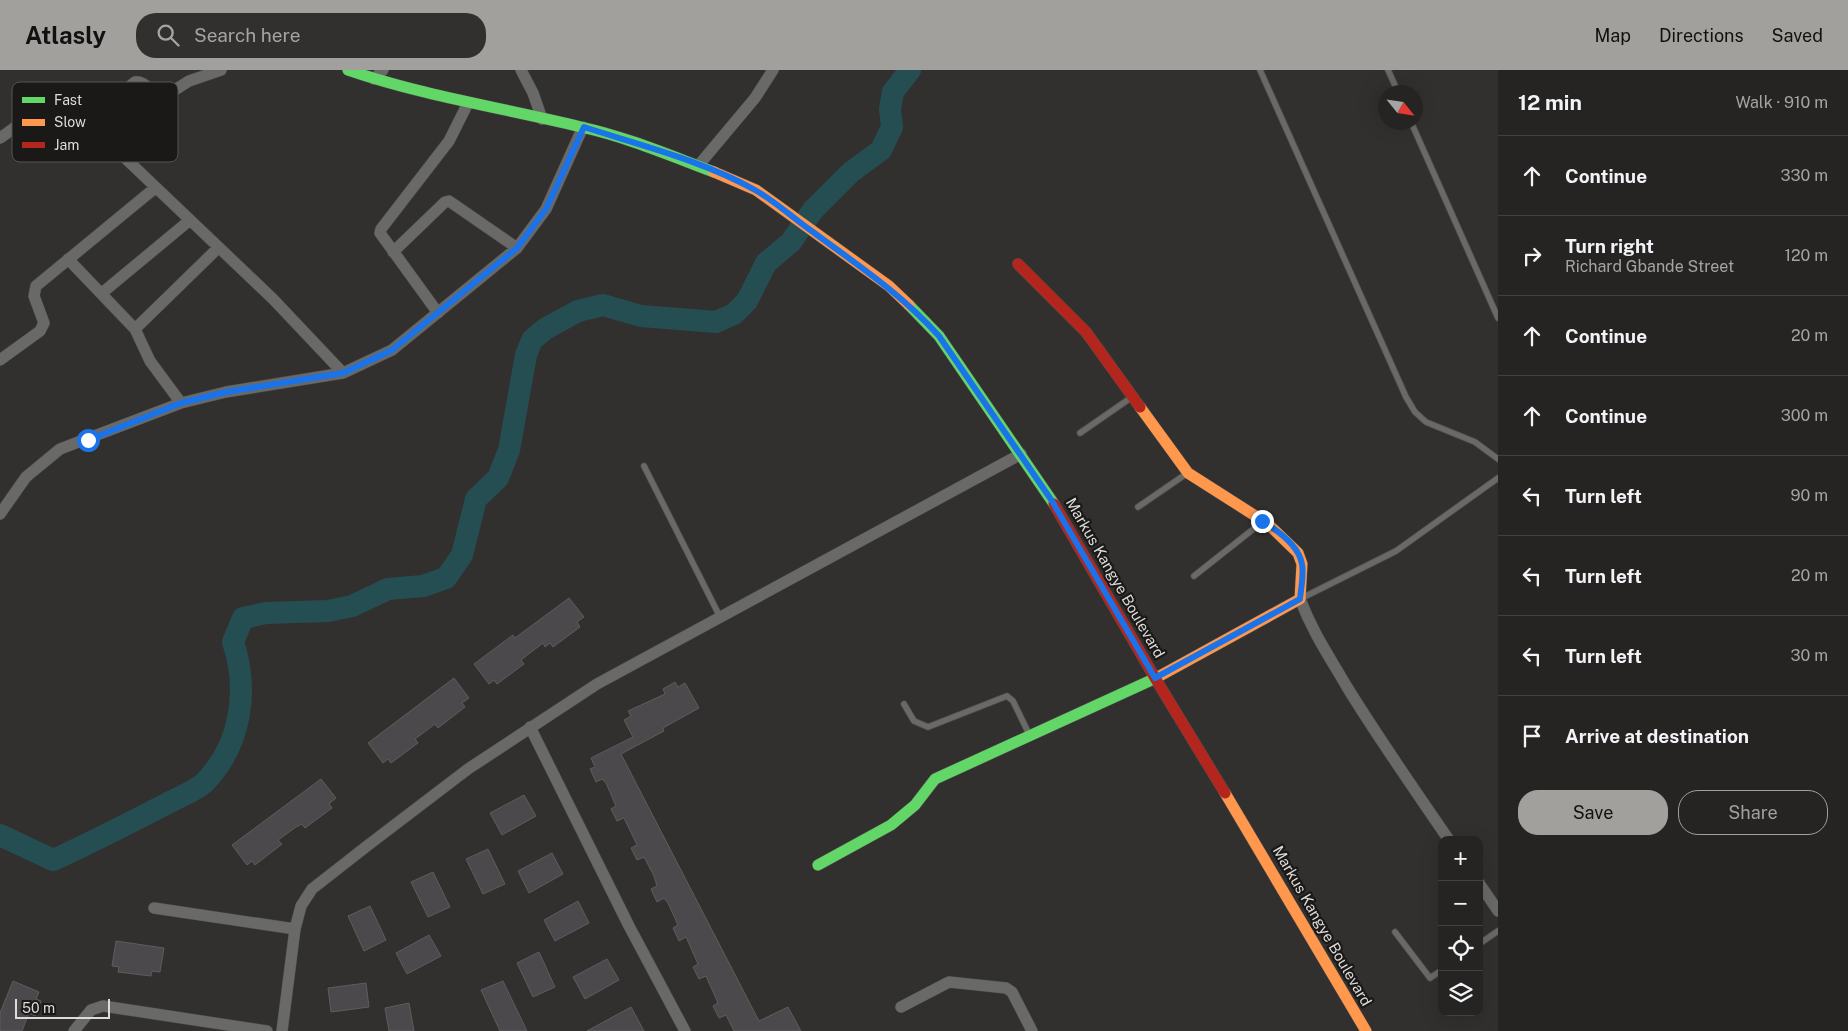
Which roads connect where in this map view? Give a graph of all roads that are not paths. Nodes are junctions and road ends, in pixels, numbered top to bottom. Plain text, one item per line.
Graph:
1 (221, 70) edge
2 (348, 70) edge
3 (383, 70) edge
4 (521, 70) edge
5 (773, 70) edge
6 (1260, 70) edge
7 (1388, 70) edge
8 (374, 80) junction
9 (1395, 85) edge
10 (178, 88) edge
11 (468, 103) junction
12 (542, 119) junction
13 (584, 127) junction
14 (12, 130) edge
15 (1415, 130) edge
16 (0, 138) edge
17 (128, 162) edge
18 (698, 166) junction
19 (155, 188) junction
20 (190, 220) junction
21 (218, 248) junction
22 (517, 248) junction
23 (392, 252) junction
24 (68, 259) junction
25 (1018, 264) dead end
26 (102, 293) junction
27 (438, 312) junction
28 (1498, 318) edge
29 (135, 329) junction
30 (0, 360) edge
31 (343, 373) junction
32 (1132, 397) junction
33 (181, 403) junction
34 (1080, 433) dead end
35 (1021, 454) junction
36 (1498, 459) edge
37 (644, 466) dead end
38 (1188, 473) junction
39 (1498, 478) edge
40 (1138, 507) dead end
41 (0, 514) edge
42 (1262, 521) junction
43 (1194, 576) dead end
44 (1300, 599) junction
45 (720, 617) junction
46 (1155, 678) junction
47 (904, 704) dead end
48 (530, 727) junction
49 (1030, 736) junction
50 (1446, 836) edge
51 (818, 865) dead end
52 (1483, 889) edge
53 (154, 908) dead end
54 (1498, 910) edge
55 (295, 929) junction
56 (1498, 931) edge
57 (1395, 932) dead end
58 (1483, 941) edge
59 (1440, 971) edge
60 (901, 1007) dead end
61 (74, 1031) edge
62 (267, 1031) edge
63 (282, 1031) edge
64 (685, 1031) edge
65 (1032, 1031) edge
66 (1366, 1031) edge

1 - 10 street
2 - 8 street, Markus Kangye Boulevard
3 - 8 street
4 - 12 street
5 - 18 street
6 - 36 lane
7 - 9 lane
8 - 11 street, Markus Kangye Boulevard
11 - 12 street, Markus Kangye Boulevard
11 - 23 street
12 - 13 street, Markus Kangye Boulevard
13 - 18 street, Markus Kangye Boulevard
13 - 22 street
14 - 16 street
15 - 28 lane
17 - 19 street
18 - 35 street, Markus Kangye Boulevard
19 - 20 street
19 - 24 street
20 - 21 street
20 - 26 street
21 - 29 street
21 - 31 street
22 - 23 street
22 - 27 street
23 - 27 street
24 - 26 street
24 - 30 street
25 - 32 street
26 - 29 street
27 - 31 street
29 - 33 street
31 - 33 street
32 - 34 lane
32 - 38 street
33 - 41 street
35 - 45 street
35 - 46 street, Markus Kangye Boulevard
37 - 45 lane
38 - 40 lane
38 - 42 street
39 - 44 lane
42 - 43 lane
42 - 44 street
44 - 46 street
44 - 50 street
45 - 48 street
46 - 49 street
46 - 66 street, Markus Kangye Boulevard
47 - 49 lane
48 - 55 street
48 - 64 street
49 - 51 street
52 - 54 street
53 - 55 street
55 - 63 street
56 - 58 lane
57 - 59 lane
60 - 65 street
61 - 62 street

